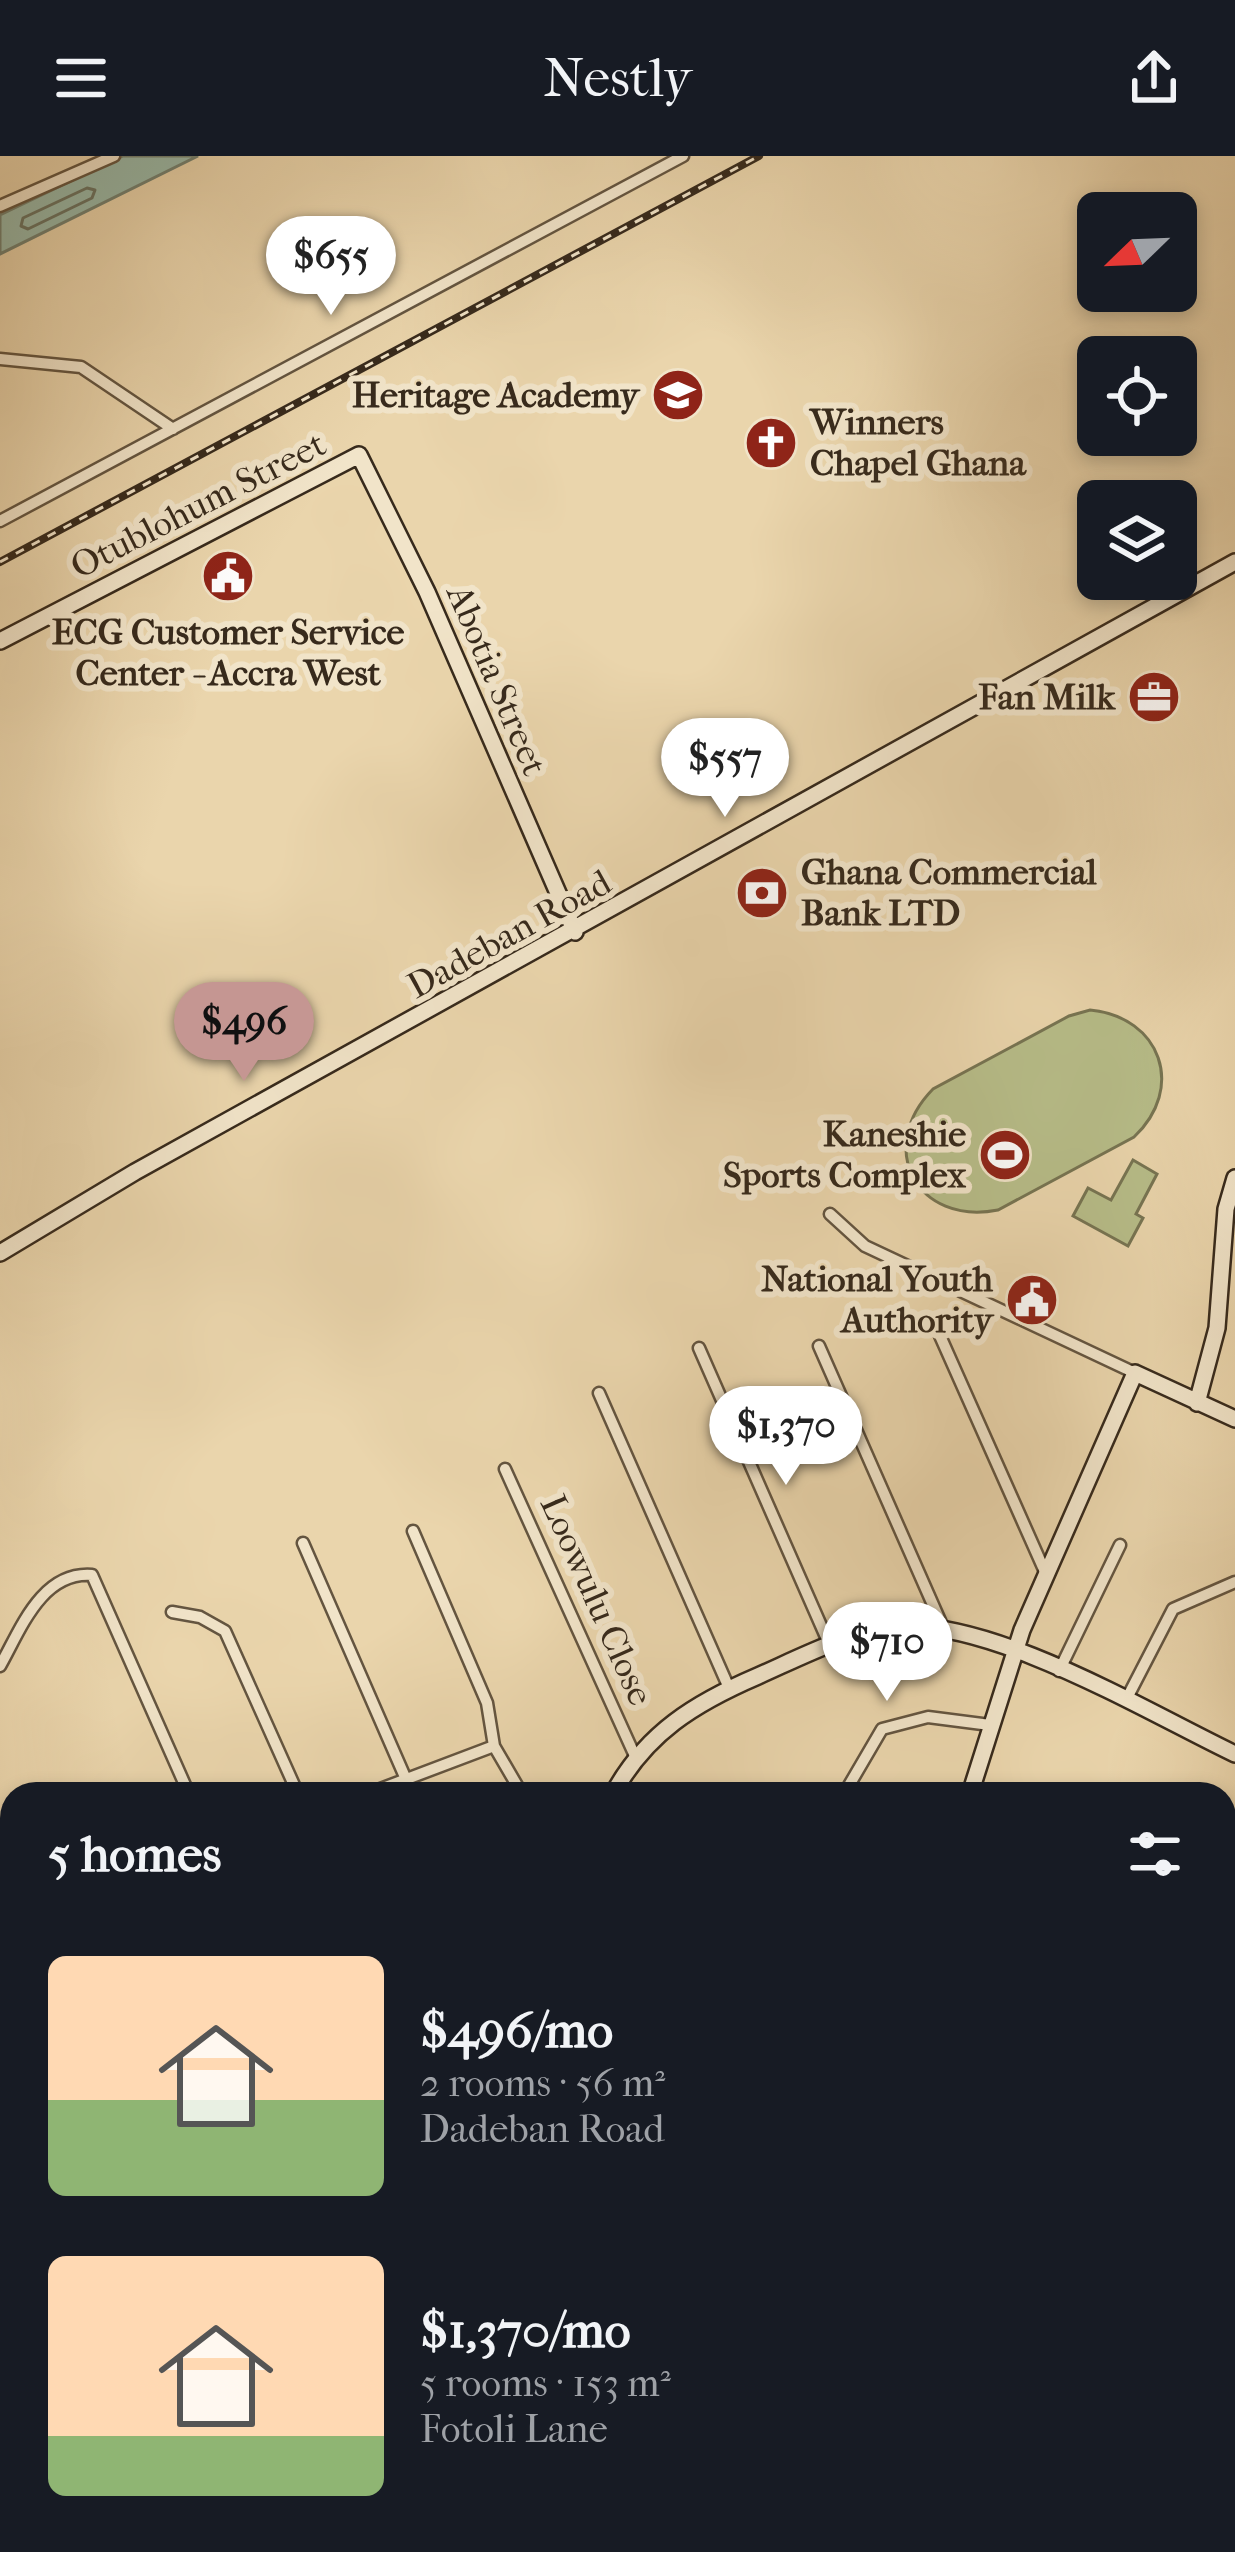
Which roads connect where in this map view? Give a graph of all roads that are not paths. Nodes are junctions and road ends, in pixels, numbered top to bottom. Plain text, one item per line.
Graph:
1 (114, 156) edge
2 (683, 156) edge
3 (0, 206) edge
4 (0, 359) edge
5 (173, 429) junction
6 (359, 455) joint
7 (0, 521) edge
8 (1235, 562) edge
9 (0, 641) edge
10 (575, 932) junction
11 (1235, 1178) edge
12 (830, 1214) dead end
13 (0, 1253) edge
14 (937, 1329) dead end
15 (819, 1346) dead end
16 (699, 1348) dead end
17 (1135, 1373) junction
18 (599, 1393) dead end
19 (1196, 1403) junction
20 (1235, 1419) edge
21 (505, 1468) dead end
22 (413, 1531) dead end
23 (303, 1543) dead end
24 (1120, 1545) dead end
25 (1046, 1574) junction
26 (1235, 1582) edge
27 (172, 1612) dead end
28 (945, 1632) junction
29 (830, 1646) junction
30 (1014, 1650) junction
31 (0, 1666) edge
32 (1059, 1671) junction
33 (729, 1688) junction
34 (1126, 1700) junction
35 (990, 1725) junction
36 (494, 1746) junction
37 (1235, 1754) edge
38 (635, 1756) junction
39 (405, 1777) junction
40 (184, 1782) edge
41 (293, 1782) edge
42 (398, 1782) edge
43 (515, 1782) edge
44 (620, 1782) edge
45 (851, 1782) edge
46 (973, 1782) edge

1 - 3 street
2 - 5 street
4 - 5 street
5 - 7 street
6 - 9 street, Otublohum Street
6 - 10 street, Abotia Street
8 - 10 street, Dadeban Road
10 - 13 street, Dadeban Road
11 - 19 street
12 - 17 street
14 - 25 street
15 - 28 street
16 - 29 street
17 - 19 street
17 - 25 street
18 - 33 street
19 - 20 street
21 - 38 street, Loowulu Close
22 - 36 street
23 - 39 street
24 - 32 street
25 - 30 street
26 - 34 street
27 - 41 street
28 - 29 street
28 - 30 street
29 - 33 street
30 - 32 street
30 - 35 street
31 - 40 street
32 - 34 street
33 - 38 street
34 - 37 street
35 - 45 street
35 - 46 street
36 - 39 street
36 - 43 street
38 - 44 street
39 - 42 street

